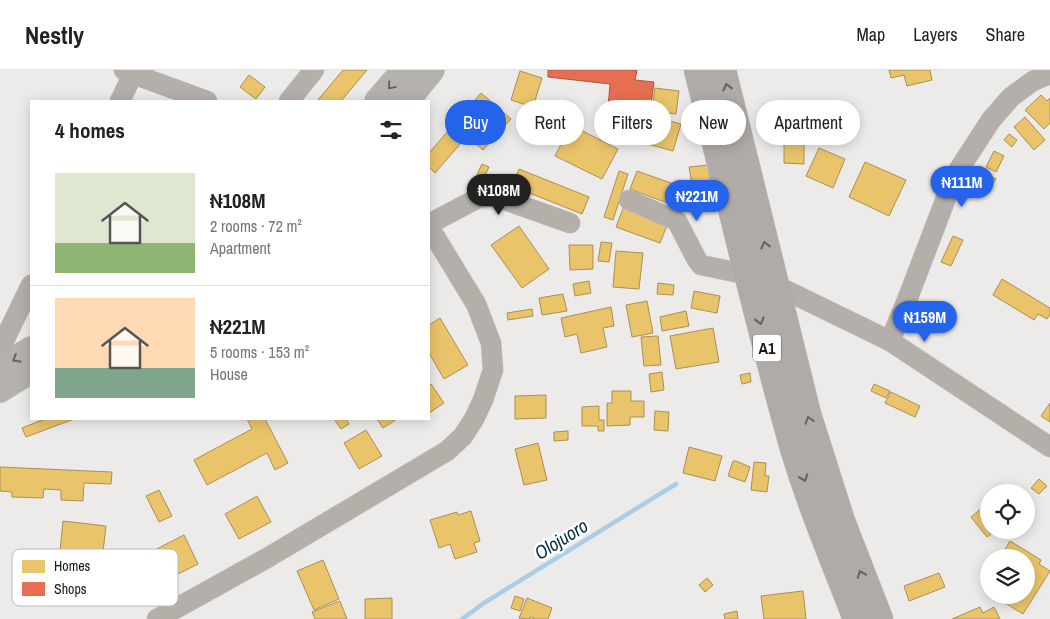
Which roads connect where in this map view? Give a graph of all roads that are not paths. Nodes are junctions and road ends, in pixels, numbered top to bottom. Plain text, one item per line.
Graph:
1 (314, 70) edge
2 (404, 70) edge
3 (432, 70) edge
4 (698, 70) edge
5 (722, 70) edge
6 (129, 72) edge
7 (1050, 74) edge
8 (120, 100) edge
9 (204, 100) edge
10 (290, 100) edge
11 (378, 100) edge
12 (408, 100) edge
13 (629, 200) dead end
14 (570, 223) dead end
15 (430, 224) edge
16 (430, 227) edge
17 (759, 284) junction
18 (30, 287) edge
19 (890, 341) junction
20 (0, 349) edge
21 (30, 350) edge
22 (0, 368) edge
23 (30, 372) edge
24 (0, 390) edge
25 (1050, 447) edge
26 (157, 619) edge
27 (857, 619) edge
28 (879, 619) edge

1 - 10 street
2 -> 11 main road
3 - 12 main road
4 - 17 highway, A1
17 -> 5 highway, A1
6 - 8 street
6 - 9 street
7 - 19 street
13 - 17 street
14 - 15 street
16 - 26 street
17 - 19 street
17 -> 27 highway, A1
28 -> 17 highway, A1
18 - 20 street
19 - 25 street
21 -> 22 main road
23 - 24 main road

